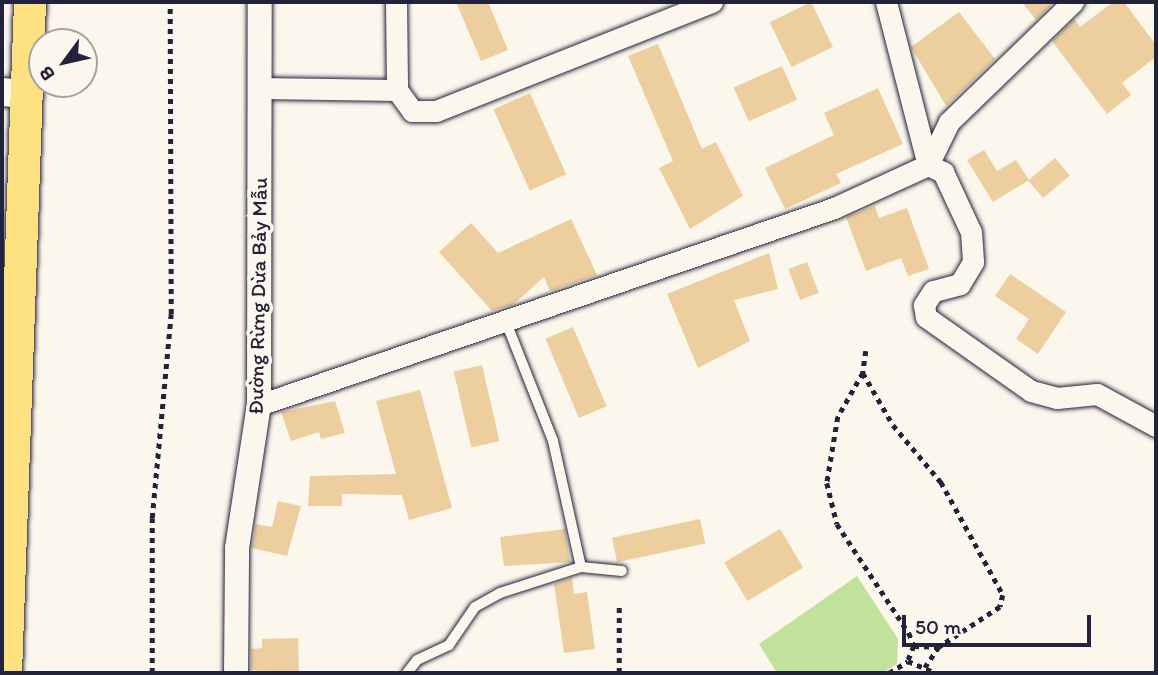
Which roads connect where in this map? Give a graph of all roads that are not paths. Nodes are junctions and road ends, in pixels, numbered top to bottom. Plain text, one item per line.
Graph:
1 (30, 2) edge
2 (260, 2) edge
3 (396, 2) edge
4 (712, 2) edge
5 (886, 2) edge
6 (1073, 2) edge
7 (670, 9) edge
8 (260, 88) junction
9 (397, 90) junction
10 (14, 93) edge
11 (928, 165) junction
12 (506, 322) junction
13 (259, 405) junction
14 (1156, 426) edge
15 (581, 567) junction
16 (622, 571) dead end
17 (6, 673) edge
18 (236, 673) edge
19 (407, 673) edge

1 - 10 main road
2 - 8 street, Đường Rừng Dừa Bảy Mẫu
3 - 9 street
4 - 7 street
5 - 11 street
6 - 11 street
7 - 9 street
8 - 9 street
8 - 13 street, Đường Rừng Dừa Bảy Mẫu
10 - 17 main road
11 - 12 street
11 - 14 street
12 - 13 street
12 - 15 lane
13 - 18 street, Đường Rừng Dừa Bảy Mẫu
15 - 16 lane
15 - 19 lane

